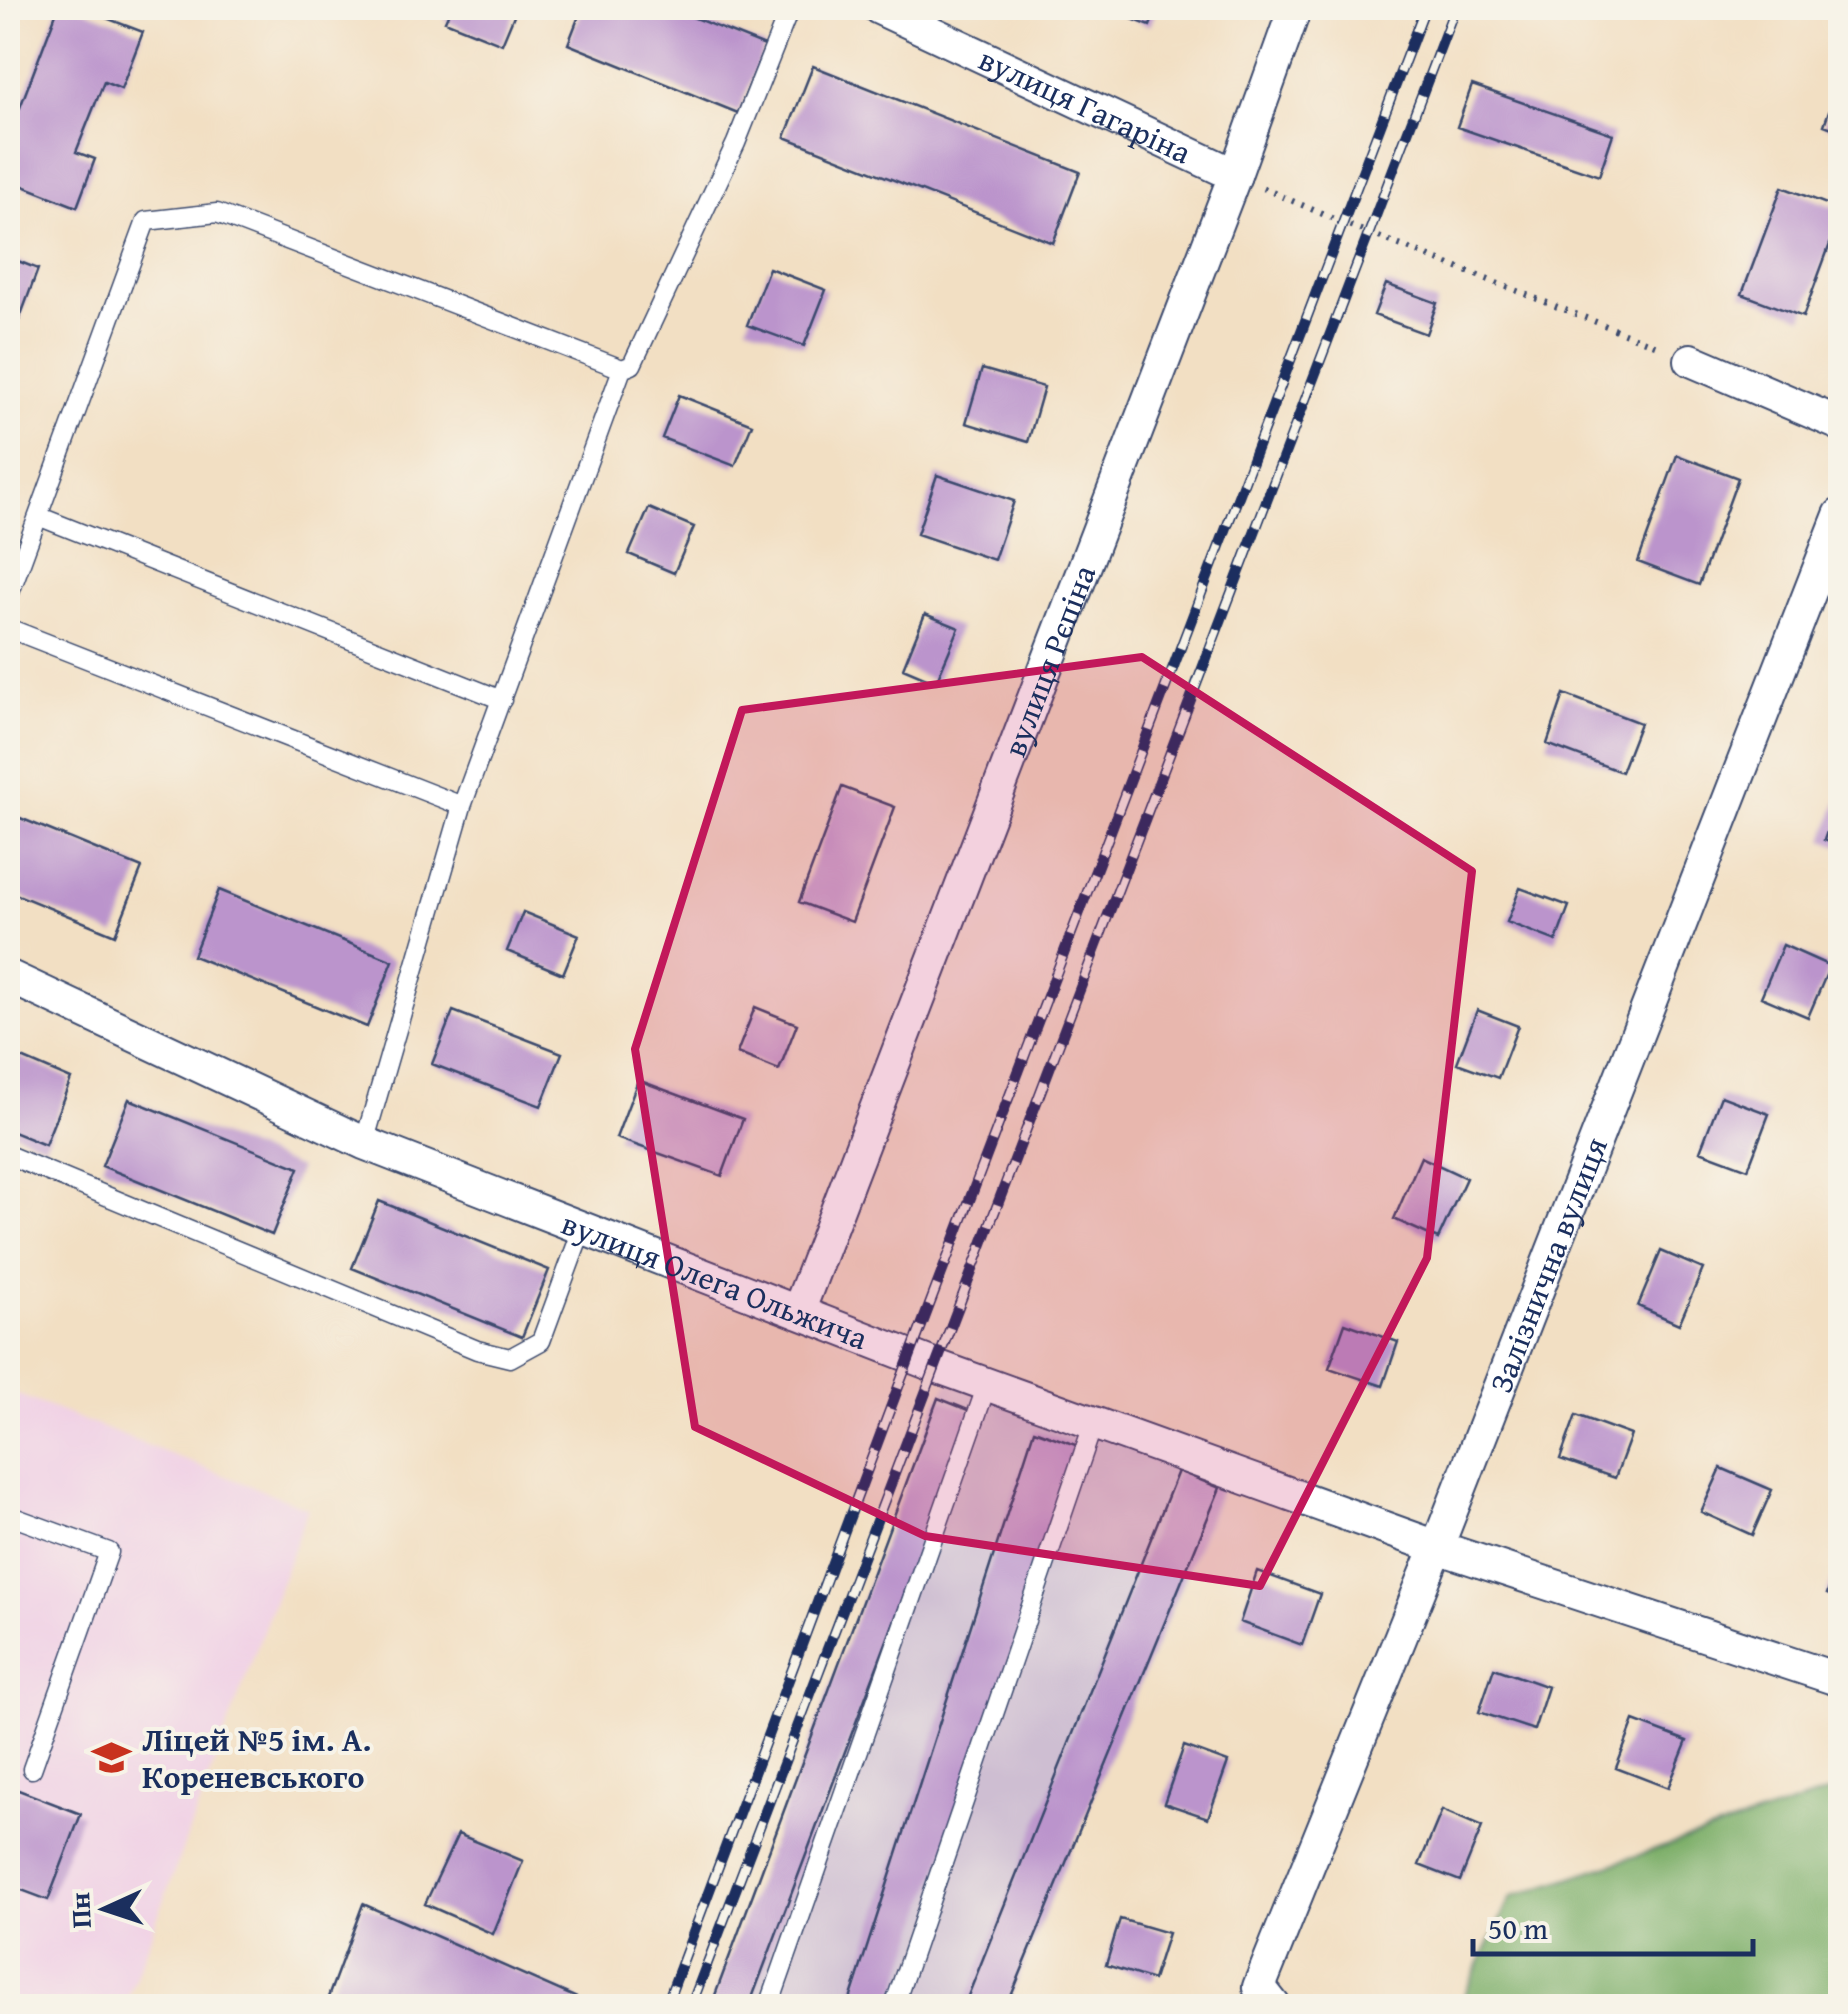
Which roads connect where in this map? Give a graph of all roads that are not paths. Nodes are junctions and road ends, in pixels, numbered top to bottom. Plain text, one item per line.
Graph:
1 (790, 8) edge
2 (879, 8) edge
3 (1295, 8) edge
4 (1235, 176) junction
5 (1691, 360) road end
6 (622, 369) junction
7 (1840, 424) edge
8 (1840, 515) edge
9 (38, 516) junction
10 (8, 598) edge
11 (8, 628) edge
12 (502, 700) junction
13 (462, 806) junction
14 (8, 976) edge
15 (364, 1143) junction
16 (8, 1154) edge
17 (583, 1227) junction
18 (798, 1312) junction
19 (987, 1385) junction
20 (1094, 1422) junction
21 (8, 1515) edge
22 (1437, 1548) junction
23 (1840, 1680) edge
24 (32, 1769) dead end
25 (770, 2006) edge
26 (894, 2006) edge
27 (1274, 2006) edge

1 - 6 lane
2 - 4 street, вулиця Гагаріна
3 - 4 street, вулиця Рєпіна
4 - 18 street, вулиця Рєпіна
5 - 7 street
6 - 9 lane
6 - 12 lane
8 - 22 street, Залізнична вулиця
9 - 10 lane
9 - 12 lane
11 - 13 lane
12 - 13 lane
13 - 15 lane
14 - 15 street, вулиця Олега Ольжича
15 - 17 street, вулиця Олега Ольжича
16 - 17 lane
17 - 18 street, вулиця Олега Ольжича
18 - 19 street, вулиця Олега Ольжича
19 - 20 street, вулиця Олега Ольжича
19 - 25 lane
20 - 22 street, вулиця Олега Ольжича
20 - 26 lane
21 - 24 lane
22 - 23 street, вулиця Олега Ольжича
22 - 27 street, Залізнична вулиця

